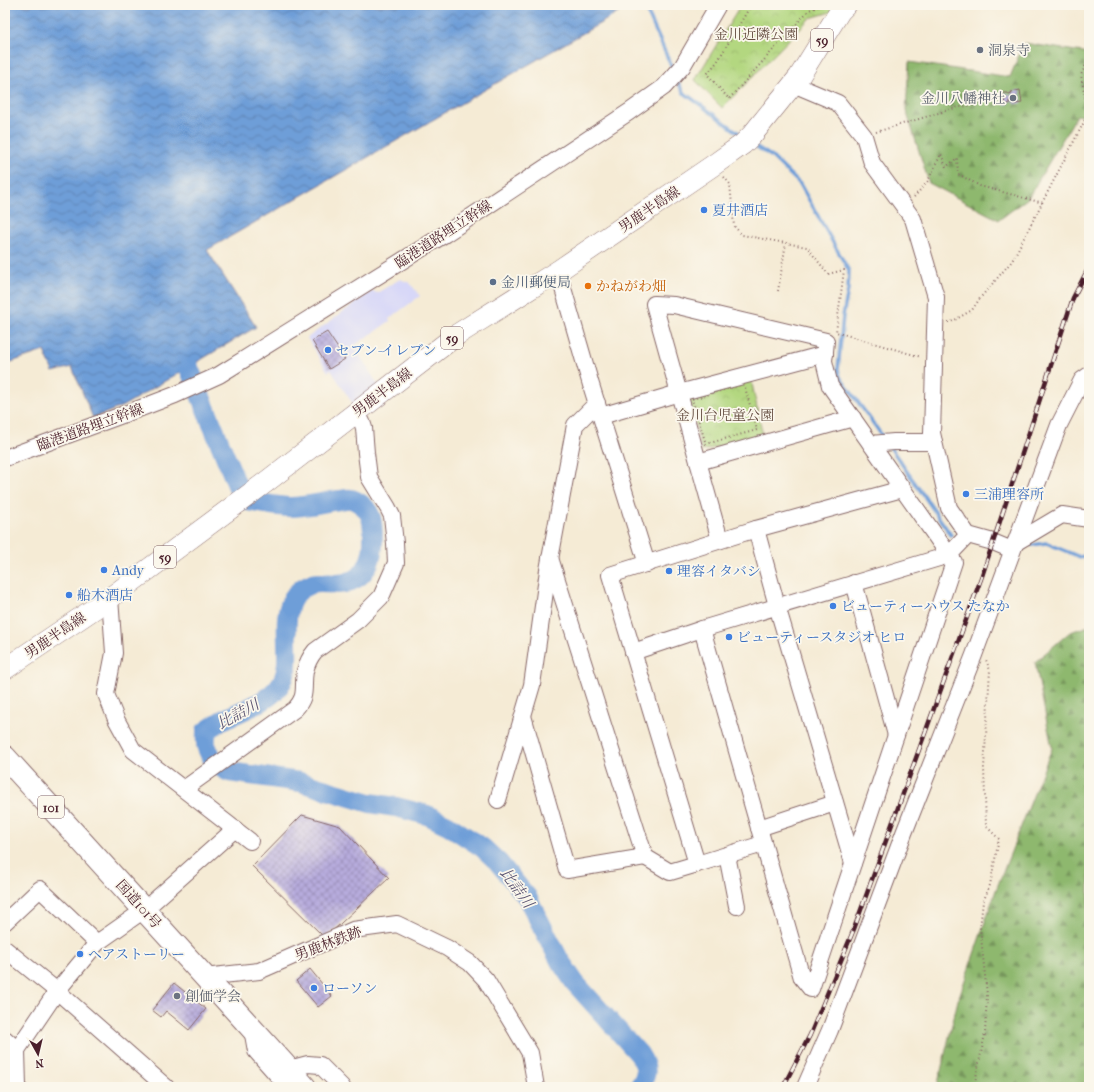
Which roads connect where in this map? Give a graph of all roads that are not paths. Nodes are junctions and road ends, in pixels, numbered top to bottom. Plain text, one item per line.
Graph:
1 (718, 5) edge
2 (846, 5) edge
3 (793, 84) junction
4 (558, 271) junction
5 (825, 354) junction
6 (1089, 375) edge
7 (679, 393) junction
8 (599, 410) junction
9 (353, 414) junction
10 (853, 418) junction
11 (934, 442) junction
12 (871, 444) junction
13 (5, 458) edge
14 (698, 462) junction
15 (902, 489) junction
16 (1089, 519) edge
17 (756, 529) junction
18 (968, 534) junction
19 (720, 540) junction
20 (1014, 546) junction
21 (949, 555) junction
22 (550, 558) junction
23 (647, 564) junction
24 (854, 584) junction
25 (110, 598) junction
26 (777, 606) junction
27 (702, 628) junction
28 (633, 652) junction
29 (5, 669) edge
30 (523, 716) junction
31 (896, 735) junction
32 (5, 756) edge
33 (184, 790) junction
34 (498, 800) dead end
35 (835, 803) junction
36 (759, 828) junction
37 (234, 829) junction
38 (250, 841) dead end
39 (763, 844) junction
40 (727, 855) junction
41 (645, 857) junction
42 (853, 863) junction
43 (697, 864) junction
44 (737, 906) dead end
45 (144, 910) junction
46 (5, 922) edge
47 (97, 942) junction
48 (5, 949) edge
49 (204, 977) junction
50 (57, 991) junction
51 (5, 1039) edge
52 (18, 1050) junction
53 (289, 1078) edge
54 (18, 1087) edge
55 (166, 1087) edge
56 (305, 1087) edge
57 (342, 1087) edge
58 (536, 1087) edge
59 (805, 1087) edge

1 - 13 street, 臨港道路埋立幹線
2 - 3 main road, 男鹿半島線 / 59
3 - 4 main road, 男鹿半島線 / 59
3 - 11 street
4 - 8 street
4 - 9 main road, 男鹿半島線 / 59
5 - 7 street
5 - 7 street
5 - 10 street
6 - 20 street
7 - 8 street
7 - 14 street
8 - 22 street
8 - 23 street
9 - 25 main road, 男鹿半島線 / 59
9 - 33 street
10 - 12 street
10 - 14 street
11 - 12 street
11 - 18 street
12 - 15 street
14 - 19 street
15 - 17 street
15 - 21 street
16 - 20 street
17 - 19 street
17 - 26 street
18 - 20 street
18 - 21 street
19 - 23 street
20 - 59 street
21 - 24 street
21 - 31 street
22 - 30 street
22 - 41 street
23 - 28 street
24 - 26 street
24 - 31 street
25 - 29 main road, 男鹿半島線 / 59
25 - 33 street
26 - 27 street
26 - 35 street
27 - 28 street
27 - 36 street
28 - 43 street
30 - 34 street
30 - 41 street
31 - 42 street
32 - 45 highway, 国道101号 / 101
33 - 37 street
35 - 36 street
35 - 42 street
36 - 39 street
37 - 38 street
37 - 45 street
39 - 40 street
39 - 42 street
40 - 43 street
40 - 44 street
41 - 43 street
45 - 47 street
45 - 49 highway, 国道101号 / 101
46 - 47 street
47 - 50 street
48 - 50 street
49 - 53 highway, 国道101号 / 101
49 - 58 street, 男鹿林鉄跡
50 - 52 street
50 - 55 street
51 - 52 street
52 - 54 street
53 - 56 highway, 国道101号 / 101
53 - 57 street

